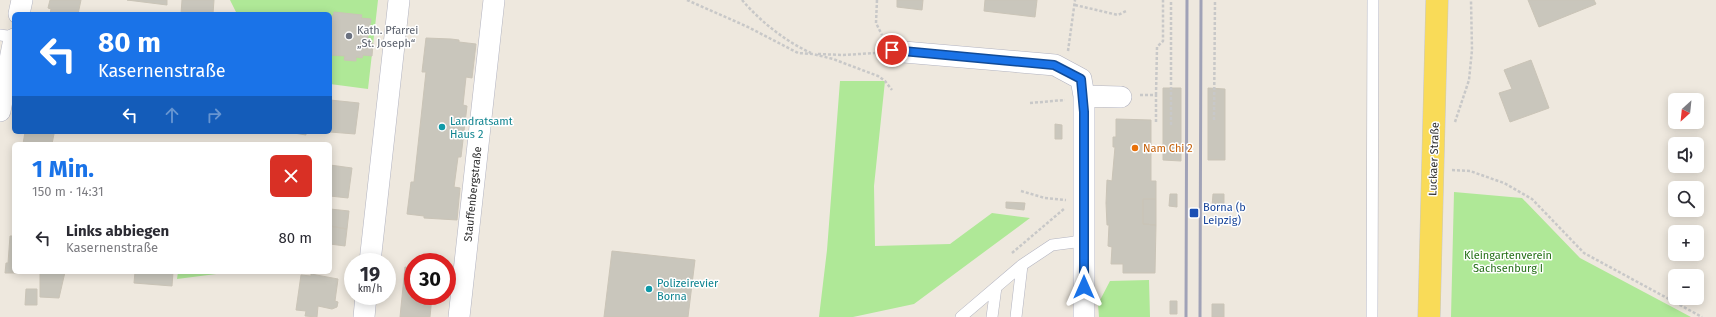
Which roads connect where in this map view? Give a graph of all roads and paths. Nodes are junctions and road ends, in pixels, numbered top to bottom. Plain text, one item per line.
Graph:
1 (22, 0) edge
2 (399, 0) edge
3 (494, 0) edge
4 (687, 0) edge
5 (742, 0) edge
6 (877, 0) edge
7 (1075, 0) edge
8 (1163, 0) edge
9 (1171, 0) edge
10 (1215, 0) edge
11 (1373, 0) edge
12 (1437, 0) edge
13 (1471, 0) edge
14 (1074, 5) junction
15 (1126, 11) dead end
16 (19, 12) edge
17 (0, 35) edge
18 (12, 38) edge
19 (12, 48) edge
20 (892, 50) junction
21 (813, 54) junction
22 (1069, 71) junction
23 (892, 90) dead end
24 (1156, 95) junction
25 (1121, 97) joint
26 (1077, 98) junction
27 (1030, 103) dead end
28 (0, 111) edge
29 (1214, 120) dead end
30 (1156, 124) dead end
31 (1170, 124) dead end
32 (1454, 125) dead end
33 (1447, 170) dead end
34 (1021, 191) dead end
35 (1079, 196) junction
36 (1083, 241) junction
37 (371, 253) edge
38 (1009, 255) dead end
39 (1022, 266) junction
40 (996, 287) junction
41 (365, 305) edge
42 (975, 305) junction
43 (364, 317) edge
44 (459, 317) edge
45 (962, 317) edge
46 (974, 317) edge
47 (992, 317) edge
48 (1016, 317) edge
49 (1084, 317) edge
50 (1372, 317) edge
51 (1429, 317) edge
52 (1702, 317) edge

1 - 16 street
2 - 37 street
3 - 44 street, Stauffenbergstraße
4 - 21 path
5 - 21 path
6 - 20 path
7 - 14 path
8 - 24 path
9 - 31 path
10 - 29 path
11 - 50 lane
12 - 51 main road, Luckaer Straße
13 - 32 path
14 - 15 path
14 - 22 path
17 - 18 lane
19 - 28 street
20 - 21 path
20 - 22 street
21 - 23 path
22 - 26 street
24 - 25 path
24 - 30 path
25 - 26 street
26 - 27 path
26 - 35 street
33 - 52 path
34 - 35 path
35 - 36 street
35 - 38 path
36 - 39 lane
36 - 49 street
39 - 40 lane
39 - 48 lane
40 - 42 lane
40 - 47 lane
41 - 43 street
42 - 45 lane
42 - 46 lane

